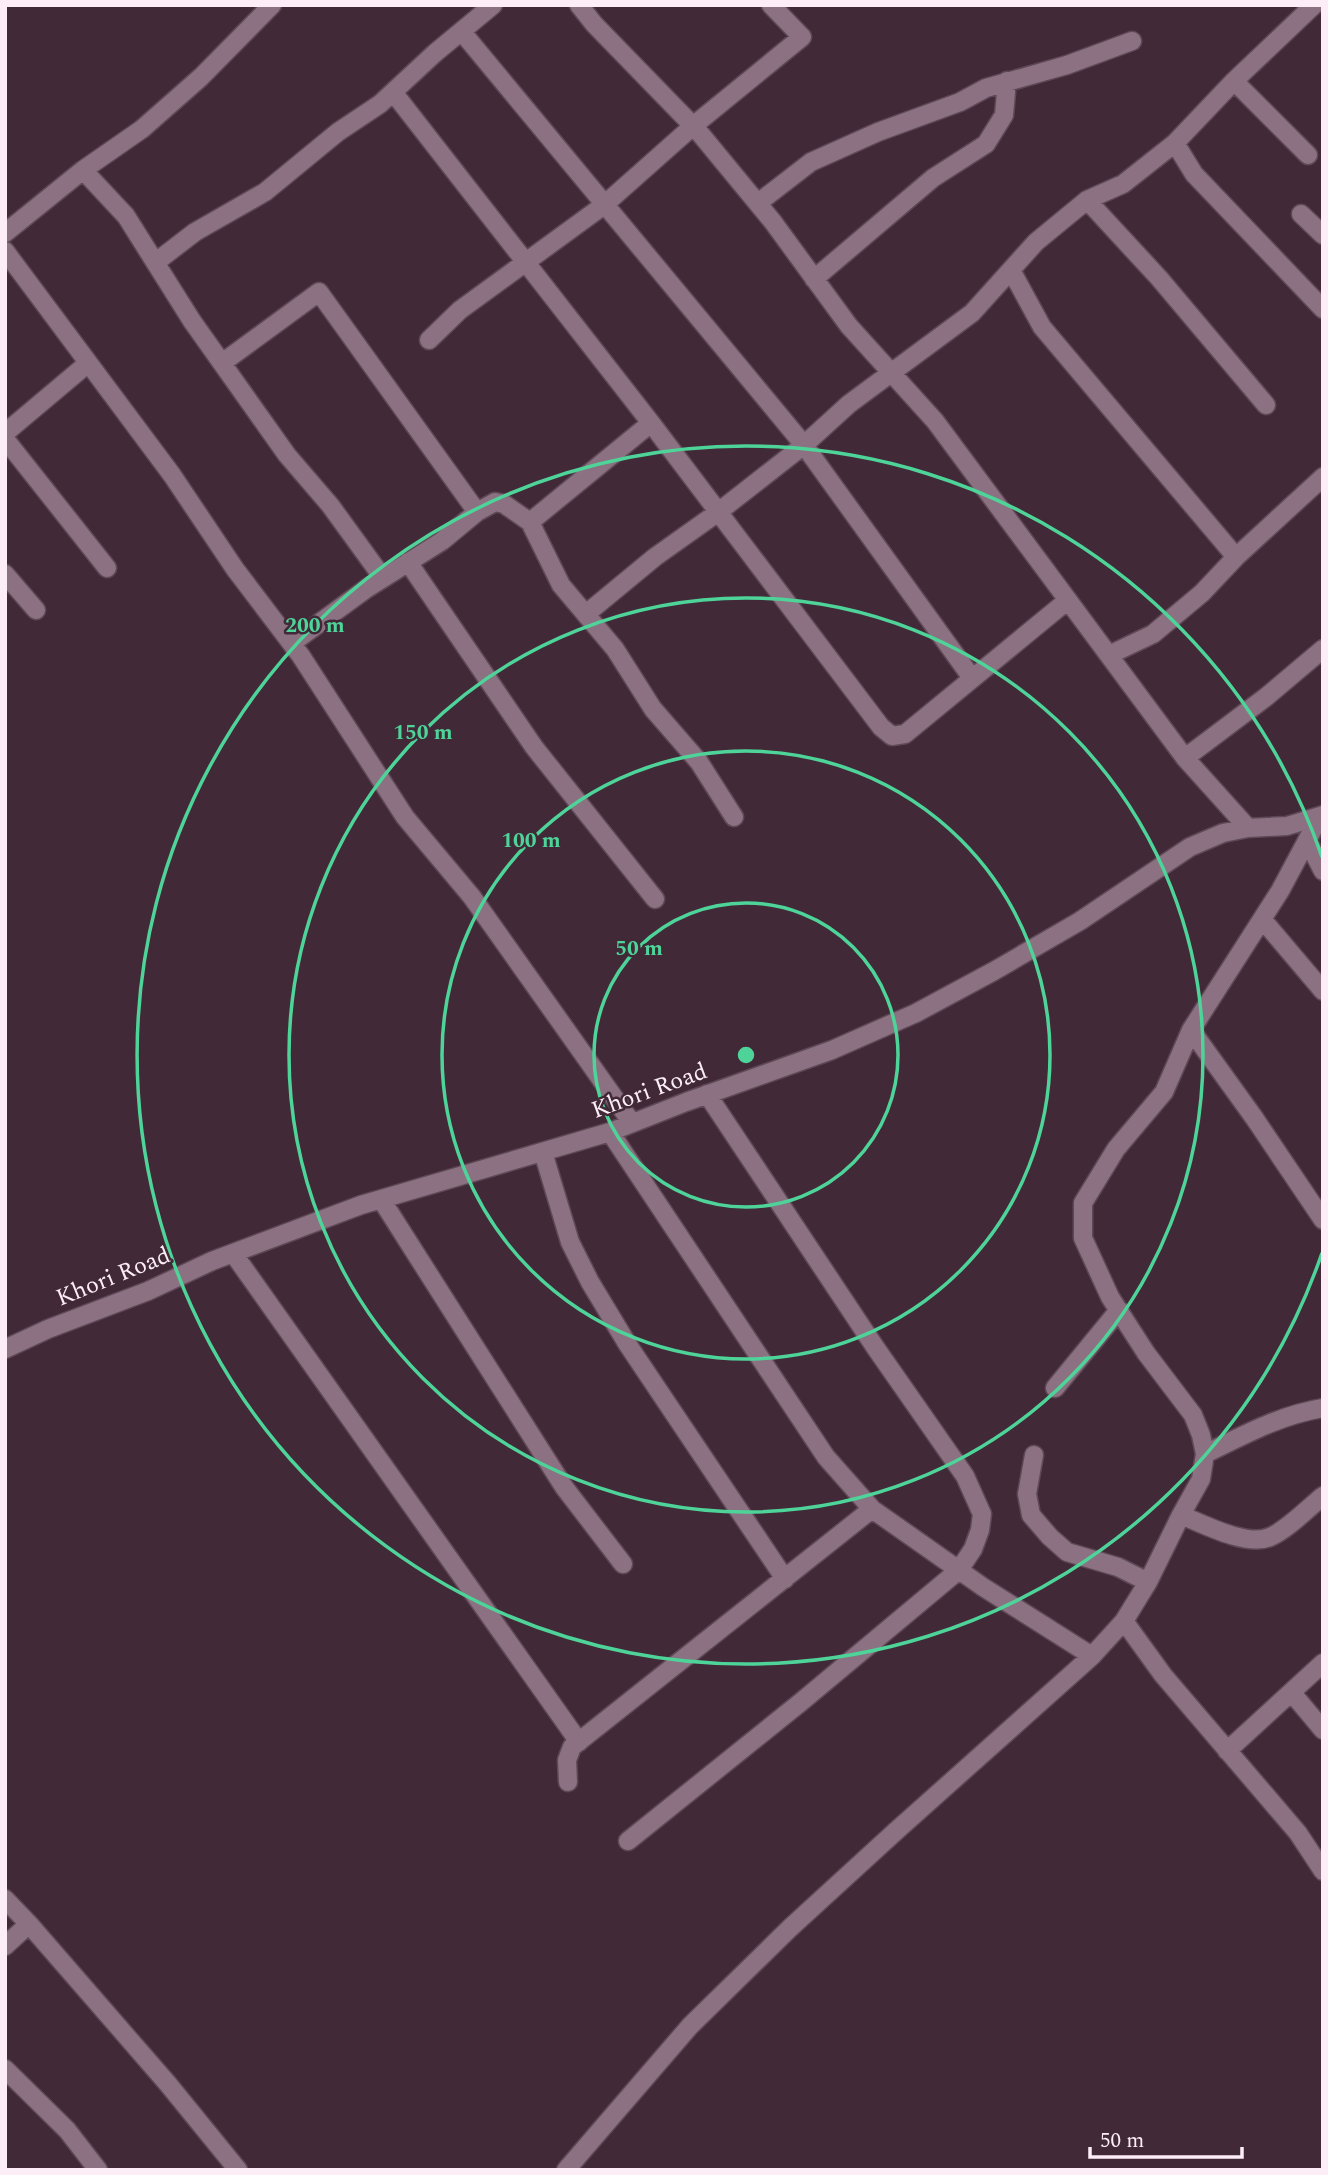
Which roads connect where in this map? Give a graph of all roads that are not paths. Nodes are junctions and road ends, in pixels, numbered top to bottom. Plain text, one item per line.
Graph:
1 (272, 5) edge
2 (493, 5) edge
3 (579, 5) edge
4 (771, 5) edge
5 (1315, 5) edge
6 (1323, 11) edge
7 (462, 32) junction
8 (1132, 41) dead end
9 (1007, 81) junction
10 (1234, 81) junction
11 (393, 92) junction
12 (693, 126) junction
13 (1175, 143) junction
14 (1308, 155) dead end
15 (83, 170) junction
16 (1087, 200) junction
17 (758, 204) junction
18 (604, 205) junction
19 (1301, 214) dead end
20 (5, 233) edge
21 (1323, 235) edge
22 (5, 251) edge
23 (156, 262) junction
24 (526, 263) junction
25 (1011, 270) junction
26 (814, 279) junction
27 (1323, 309) edge
28 (429, 340) dead end
29 (222, 363) junction
30 (88, 364) junction
31 (891, 372) junction
32 (1266, 405) dead end
33 (651, 423) junction
34 (5, 433) edge
35 (5, 439) edge
36 (804, 446) junction
37 (1323, 477) edge
38 (477, 512) junction
39 (717, 513) junction
40 (530, 522) junction
41 (1236, 557) junction
42 (408, 562) junction
43 (107, 568) dead end
44 (5, 574) edge
45 (383, 578) junction
46 (1068, 600) junction
47 (36, 610) dead end
48 (586, 614) junction
49 (292, 643) junction
50 (1323, 649) edge
51 (1109, 655) junction
52 (972, 678) junction
53 (1185, 758) junction
54 (734, 817) dead end
55 (1321, 817) edge
56 (1248, 828) junction
57 (1307, 840) junction
58 (1323, 871) edge
59 (654, 899) dead end
60 (1262, 919) junction
61 (1323, 991) edge
62 (1191, 1030) junction
63 (707, 1094) junction
64 (632, 1123) junction
65 (610, 1132) junction
66 (542, 1152) junction
67 (381, 1199) junction
68 (1323, 1220) edge
69 (233, 1253) junction
70 (1119, 1310) junction
71 (5, 1349) edge
72 (1055, 1388) dead end
73 (1323, 1408) edge
74 (1205, 1454) junction
75 (1034, 1455) dead end
76 (1323, 1496) edge
77 (872, 1509) junction
78 (1181, 1515) junction
79 (623, 1564) dead end
80 (959, 1570) junction
81 (785, 1578) junction
82 (1148, 1582) junction
83 (1124, 1621) junction
84 (1092, 1656) junction
85 (1323, 1663) edge
86 (1292, 1693) junction
87 (1323, 1730) edge
88 (579, 1742) junction
89 (1227, 1751) junction
90 (568, 1782) dead end
91 (628, 1841) dead end
92 (1323, 1871) edge
93 (5, 1899) edge
94 (29, 1924) junction
95 (5, 1946) edge
96 (9, 2079) edge
97 (98, 2170) edge
98 (238, 2170) edge
99 (566, 2170) edge

1 - 15 street
2 - 7 street
3 - 12 street
4 - 12 street
5 - 6 street
5 - 10 street
7 - 11 street
7 - 18 street
8 - 9 street
9 - 17 street
9 - 26 street
10 - 13 street
10 - 14 street
11 - 23 street
11 - 24 street
12 - 17 street
12 - 18 street
13 - 16 street
13 - 27 street
15 - 20 street
15 - 23 street
16 - 25 street
16 - 32 street
17 - 26 street
18 - 24 street
18 - 36 street
19 - 21 street
22 - 30 street
23 - 29 street
24 - 28 street
24 - 33 street
25 - 31 street
25 - 41 street
26 - 31 street
29 - 38 street
29 - 45 street
30 - 34 street
30 - 49 street
31 - 36 street
31 - 46 street
33 - 39 street
33 - 40 street
35 - 43 street
36 - 39 street
36 - 52 street
37 - 41 street
38 - 40 street
38 - 42 street
39 - 48 street
39 - 52 street
40 - 48 street
41 - 51 street
42 - 45 street
42 - 59 street
44 - 47 street
45 - 49 street
46 - 51 street
46 - 52 street
48 - 54 street
49 - 64 street
50 - 53 street
51 - 53 street
53 - 56 street
55 - 56 street, Khori Road
55 - 57 street
56 - 63 street, Khori Road
57 - 58 street
57 - 60 street
60 - 61 street
60 - 62 street
62 - 68 street
62 - 70 street
63 - 64 street, Khori Road
63 - 80 street
64 - 65 street, Khori Road
65 - 66 street, Khori Road
65 - 77 street
66 - 67 street, Khori Road
66 - 81 street
67 - 69 street, Khori Road
67 - 79 street
69 - 71 street, Khori Road
69 - 88 street
70 - 72 street
70 - 74 street
73 - 74 street
74 - 78 street
75 - 82 street
76 - 78 street
77 - 80 street
77 - 81 street
78 - 82 street
80 - 84 street
80 - 91 street
81 - 88 street
82 - 83 street
83 - 84 street
83 - 89 street
84 - 99 street
85 - 86 street
86 - 87 street
86 - 89 street
88 - 90 street
89 - 92 street
93 - 94 street
94 - 95 street
94 - 98 street
96 - 97 street

